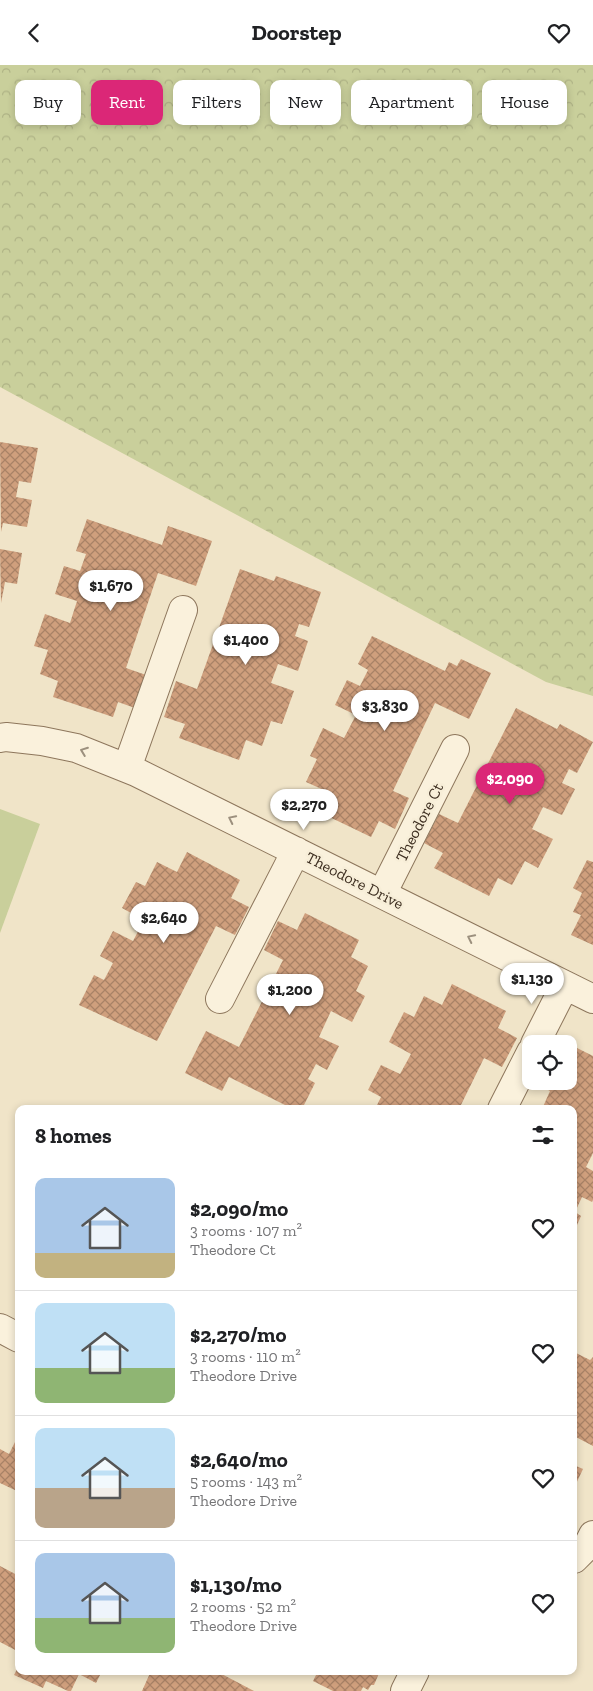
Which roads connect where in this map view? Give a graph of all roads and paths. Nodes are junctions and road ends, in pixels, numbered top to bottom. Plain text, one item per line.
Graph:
1 (183, 610) dead end
2 (0, 738) edge
3 (455, 749) dead end
4 (127, 768) junction
5 (296, 851) junction
6 (382, 894) junction
7 (566, 985) junction
8 (220, 999) dead end
9 (593, 999) edge
10 (540, 1035) edge
11 (522, 1070) edge
12 (504, 1105) edge
13 (0, 1328) edge
14 (15, 1336) edge
15 (593, 1535) edge
16 (577, 1556) edge
17 (413, 1675) edge
18 (405, 1691) edge

1 - 4 street
4 -> 2 street, Theodore Drive
3 - 6 street, Theodore Ct
5 -> 4 street, Theodore Drive
5 - 6 street, Theodore Drive
5 - 8 street
7 -> 6 street, Theodore Drive
7 - 9 street, Theodore Drive
7 - 10 street
11 - 12 street
13 - 14 street
15 - 16 street
17 - 18 street

